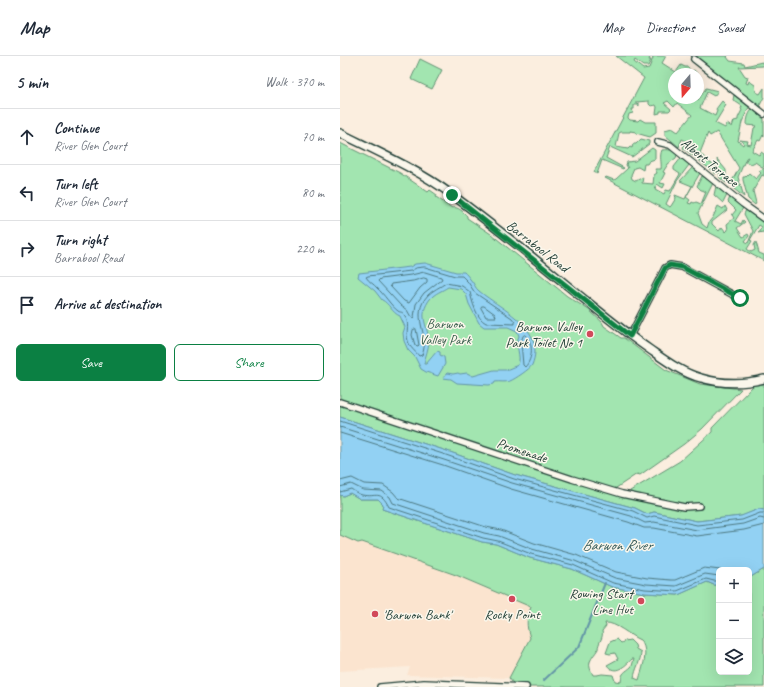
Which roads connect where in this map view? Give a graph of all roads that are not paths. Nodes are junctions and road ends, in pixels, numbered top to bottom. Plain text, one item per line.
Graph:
1 (694, 59) dead end
2 (764, 114) edge
3 (340, 133) edge
4 (658, 142) dead end
5 (764, 219) edge
6 (740, 298) dead end
7 (630, 336) junction
8 (764, 379) edge
9 (340, 402) edge
10 (699, 506) dead end
11 (514, 686) edge
12 (380, 687) edge
13 (526, 687) edge

1 - 2 street
3 - 7 street, Barrabool Road
4 - 5 street, Albert Terrace
6 - 7 street
7 - 8 street, Barrabool Road
9 - 10 street, Promenade
11 - 12 street
11 - 13 street

